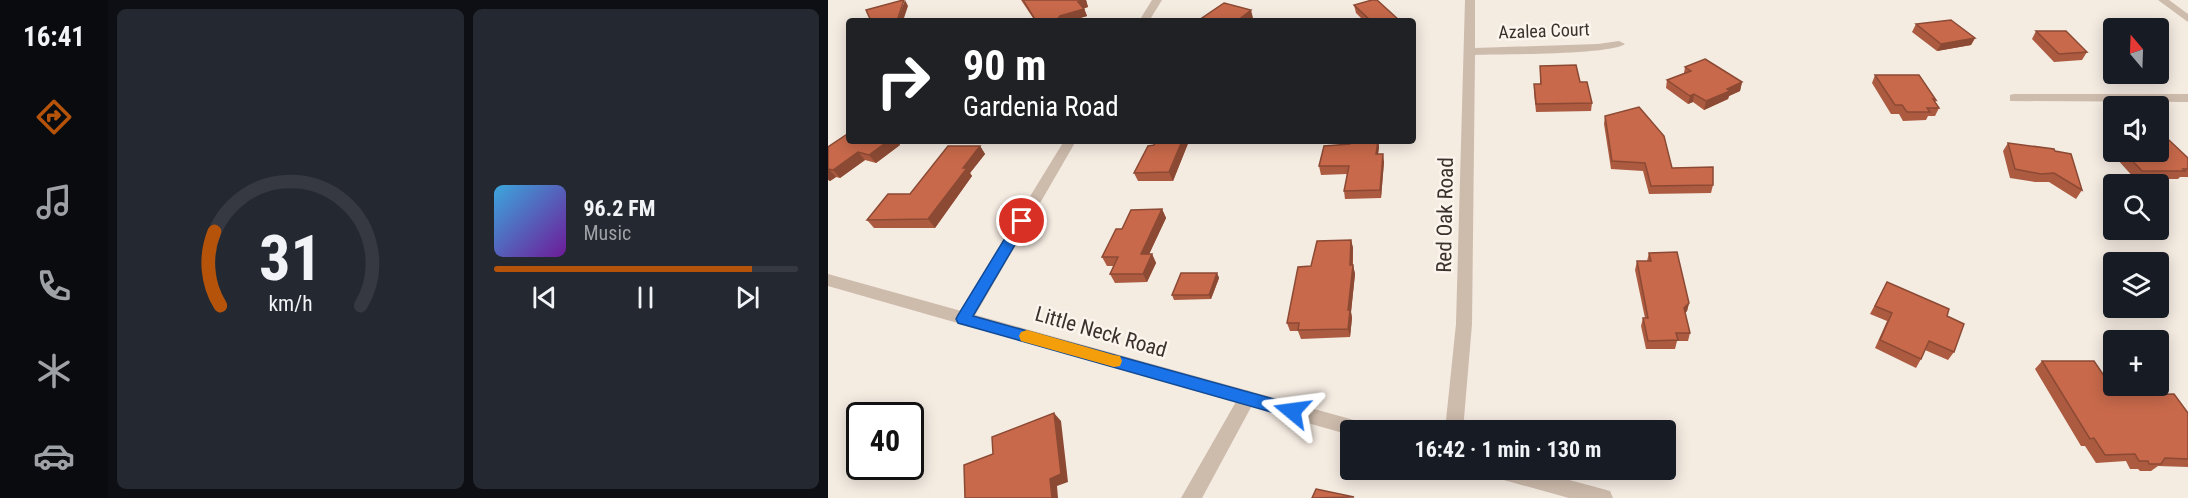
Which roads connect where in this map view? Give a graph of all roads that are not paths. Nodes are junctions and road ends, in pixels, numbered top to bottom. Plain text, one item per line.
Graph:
1 (1157, 0) edge
2 (1470, 0) edge
3 (2163, 0) edge
4 (1146, 18) edge
5 (2188, 19) edge
6 (1619, 44) dead end
7 (1470, 52) junction
8 (2014, 98) dead end
9 (2188, 98) edge
10 (1068, 144) edge
11 (828, 280) edge
12 (964, 319) junction
13 (1246, 398) junction
14 (1455, 420) edge
15 (1340, 424) edge
16 (1536, 480) edge
17 (1191, 498) edge
18 (1602, 498) edge

1 - 4 street
2 - 7 street, Red Oak Road
3 - 5 street
6 - 7 street, Azalea Court
7 - 14 street, Red Oak Road
8 - 9 street
10 - 12 street
11 - 12 street, Little Neck Road
12 - 13 street, Little Neck Road
13 - 15 street, Little Neck Road
13 - 17 street
16 - 18 street

